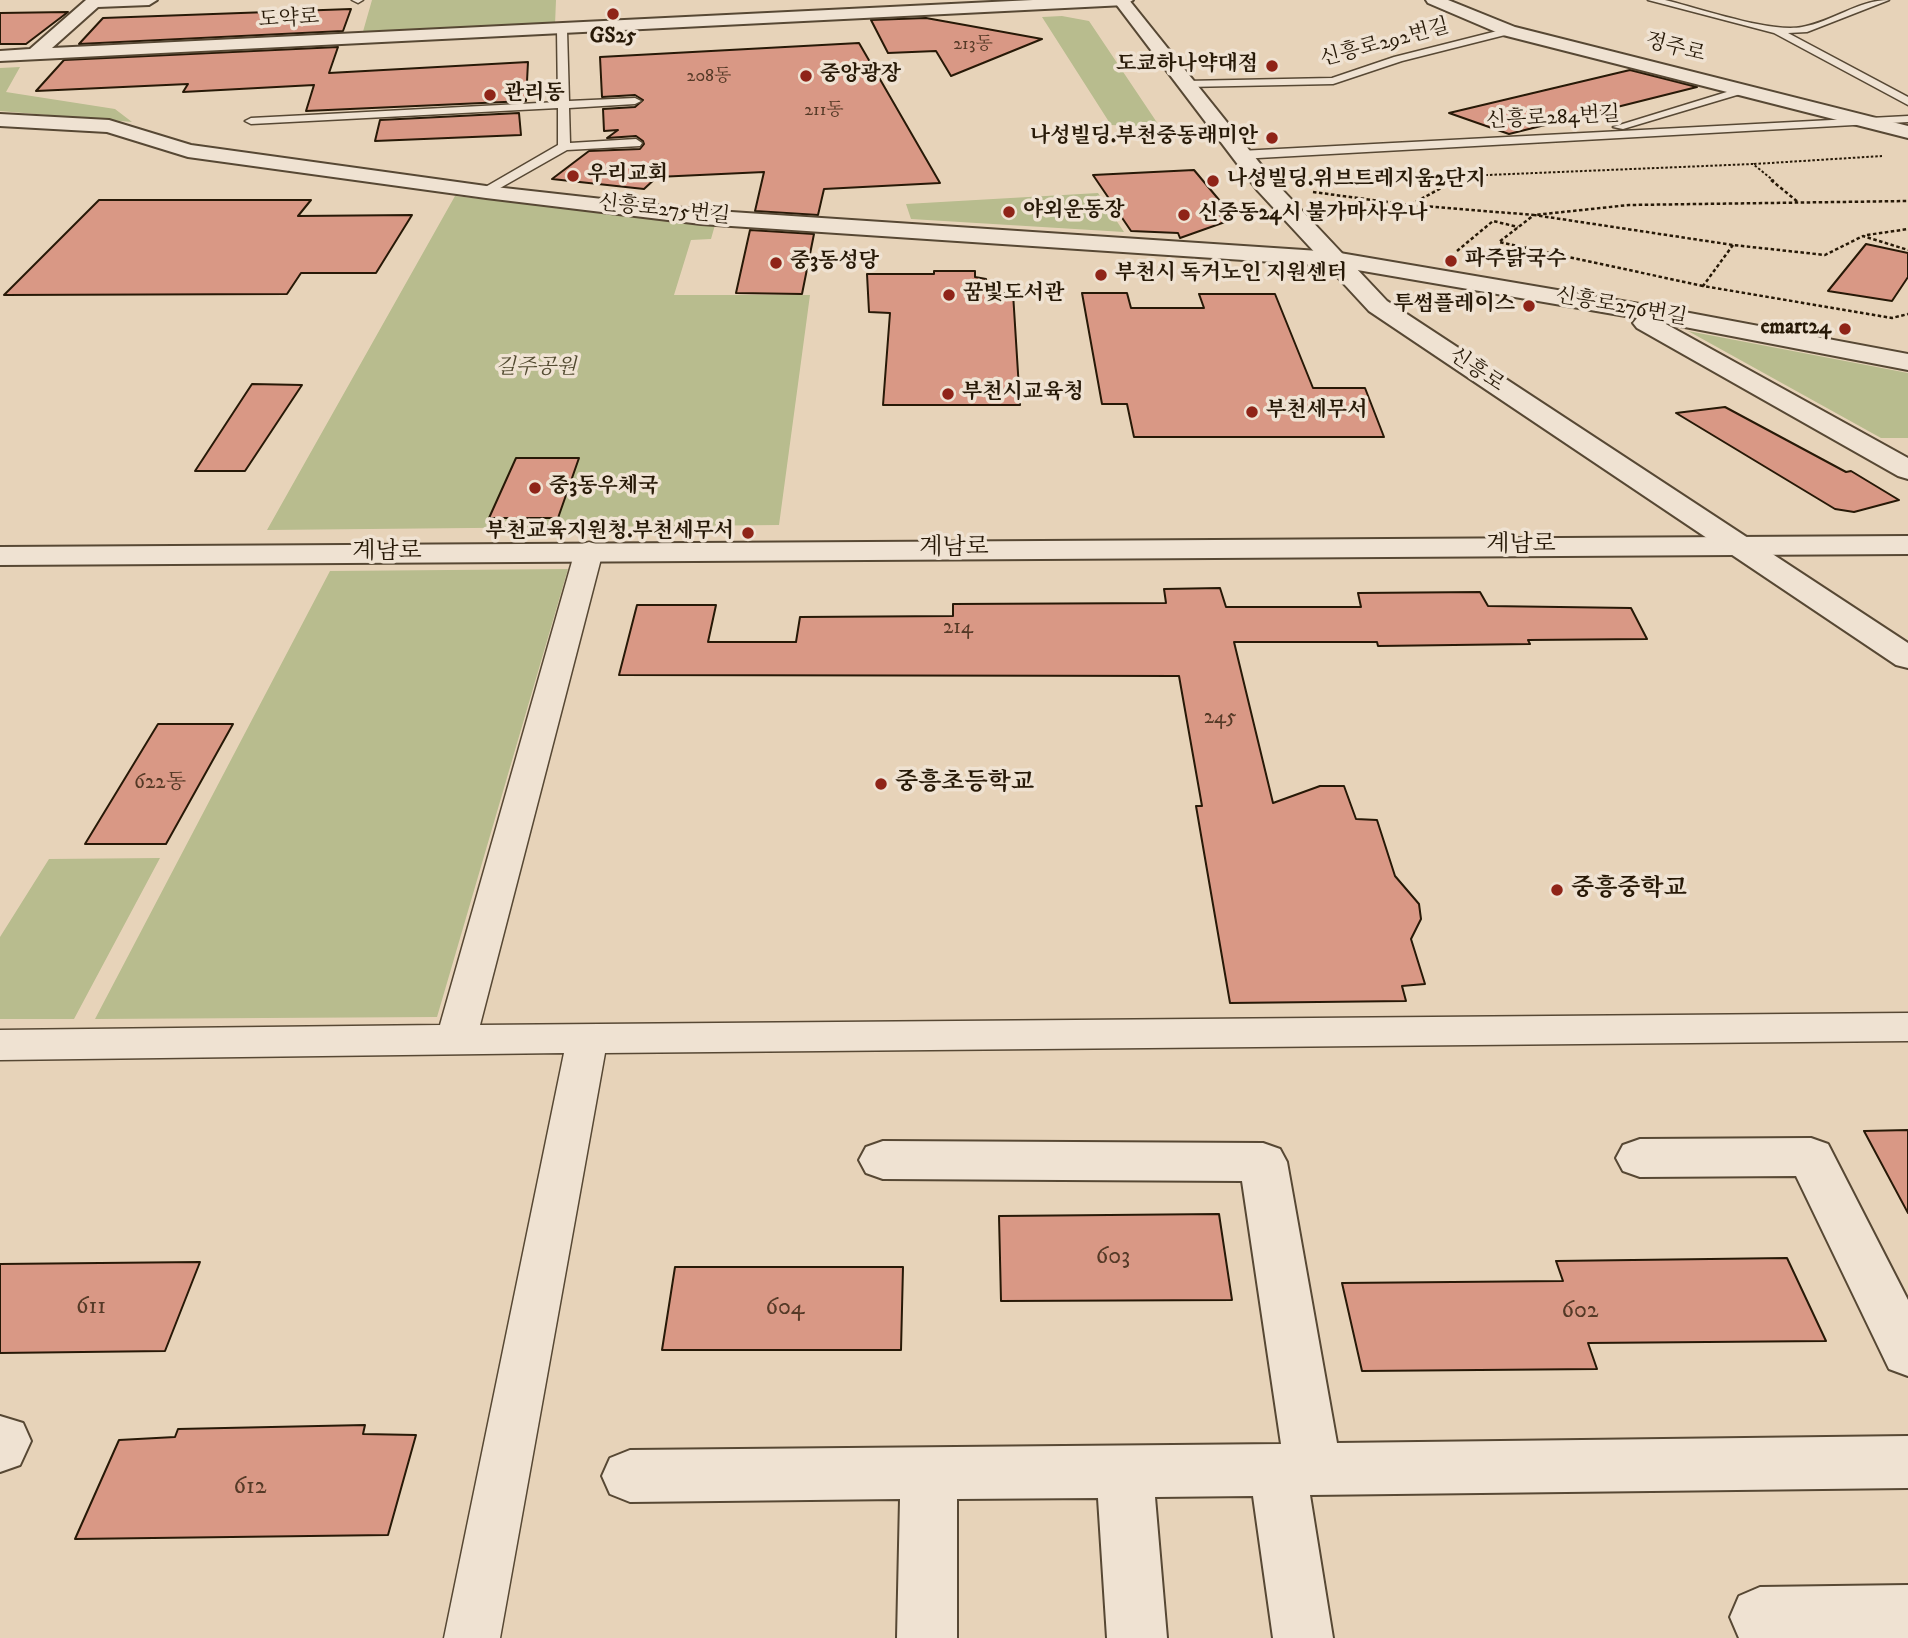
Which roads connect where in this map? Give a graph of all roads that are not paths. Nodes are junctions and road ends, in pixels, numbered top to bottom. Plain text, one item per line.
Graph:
1 (149, 0) edge
2 (1122, 0) edge
3 (1434, 0) edge
4 (1653, 0) edge
5 (1884, 0) edge
6 (94, 1) edge
7 (950, 5) edge
8 (1732, 6) dead end
9 (563, 10) dead end
10 (562, 30) junction
11 (1776, 30) junction
12 (1509, 31) junction
13 (34, 55) junction
14 (0, 56) edge
15 (1186, 84) junction
16 (1743, 90) junction
17 (635, 101) dead end
18 (1908, 102) edge
19 (564, 105) junction
20 (1908, 119) edge
21 (0, 120) edge
22 (251, 121) dead end
23 (1868, 121) junction
24 (1908, 132) edge
25 (1604, 135) junction
26 (636, 143) dead end
27 (564, 147) junction
28 (1240, 155) junction
29 (486, 192) junction
30 (1334, 259) junction
31 (1620, 308) junction
32 (1908, 362) edge
33 (1908, 470) edge
34 (1738, 545) junction
35 (1908, 545) edge
36 (589, 551) junction
37 (0, 555) edge
38 (1908, 658) edge
39 (1908, 1027) edge
40 (587, 1038) junction
41 (456, 1039) junction
42 (0, 1045) edge
43 (1640, 1158) dead end
44 (883, 1160) dead end
45 (1902, 1328) edge
46 (0, 1441) edge
47 (0, 1447) edge
48 (1908, 1462) edge
49 (1296, 1470) junction
50 (1125, 1471) junction
51 (929, 1473) junction
52 (630, 1476) dead end
53 (1908, 1615) edge
54 (1760, 1617) dead end
55 (472, 1638) edge
56 (927, 1638) edge
57 (1137, 1638) edge
58 (1303, 1638) edge

1 - 6 street
2 - 7 street, 도약로
2 - 15 street, 신흥로
3 - 12 street, 정주로
4 - 11 lane
5 - 11 lane
6 - 13 street
7 - 10 street, 도약로
8 - 11 lane
9 - 10 street
10 - 13 street, 도약로
10 - 19 lane
11 - 18 lane
12 - 15 lane, 신흥로292번길
12 - 16 street, 정주로
13 - 14 street, 도약로
15 - 28 street, 신흥로
16 - 23 street, 정주로
16 - 25 lane
17 - 19 lane
19 - 22 lane
19 - 27 lane
20 - 23 lane, 신흥로284번길
21 - 29 street, 신흥로275번길
23 - 24 street, 정주로
23 - 25 lane, 신흥로284번길
25 - 28 lane, 신흥로284번길
26 - 27 lane
27 - 29 lane
28 - 30 street, 신흥로
29 - 30 street, 신흥로275번길
30 - 31 street, 신흥로276번길
30 - 34 street, 신흥로
31 - 32 street, 신흥로276번길
31 - 33 street
34 - 35 street, 계남로
34 - 36 street, 계남로
34 - 38 street, 신흥로
36 - 37 street, 계남로
36 - 41 street
39 - 40 street
40 - 41 street
40 - 55 street
41 - 42 street
43 - 45 street
44 - 49 street
46 - 47 street
48 - 49 street
49 - 50 street
49 - 58 street
50 - 51 street
50 - 57 street
51 - 52 street
51 - 56 street
53 - 54 street

